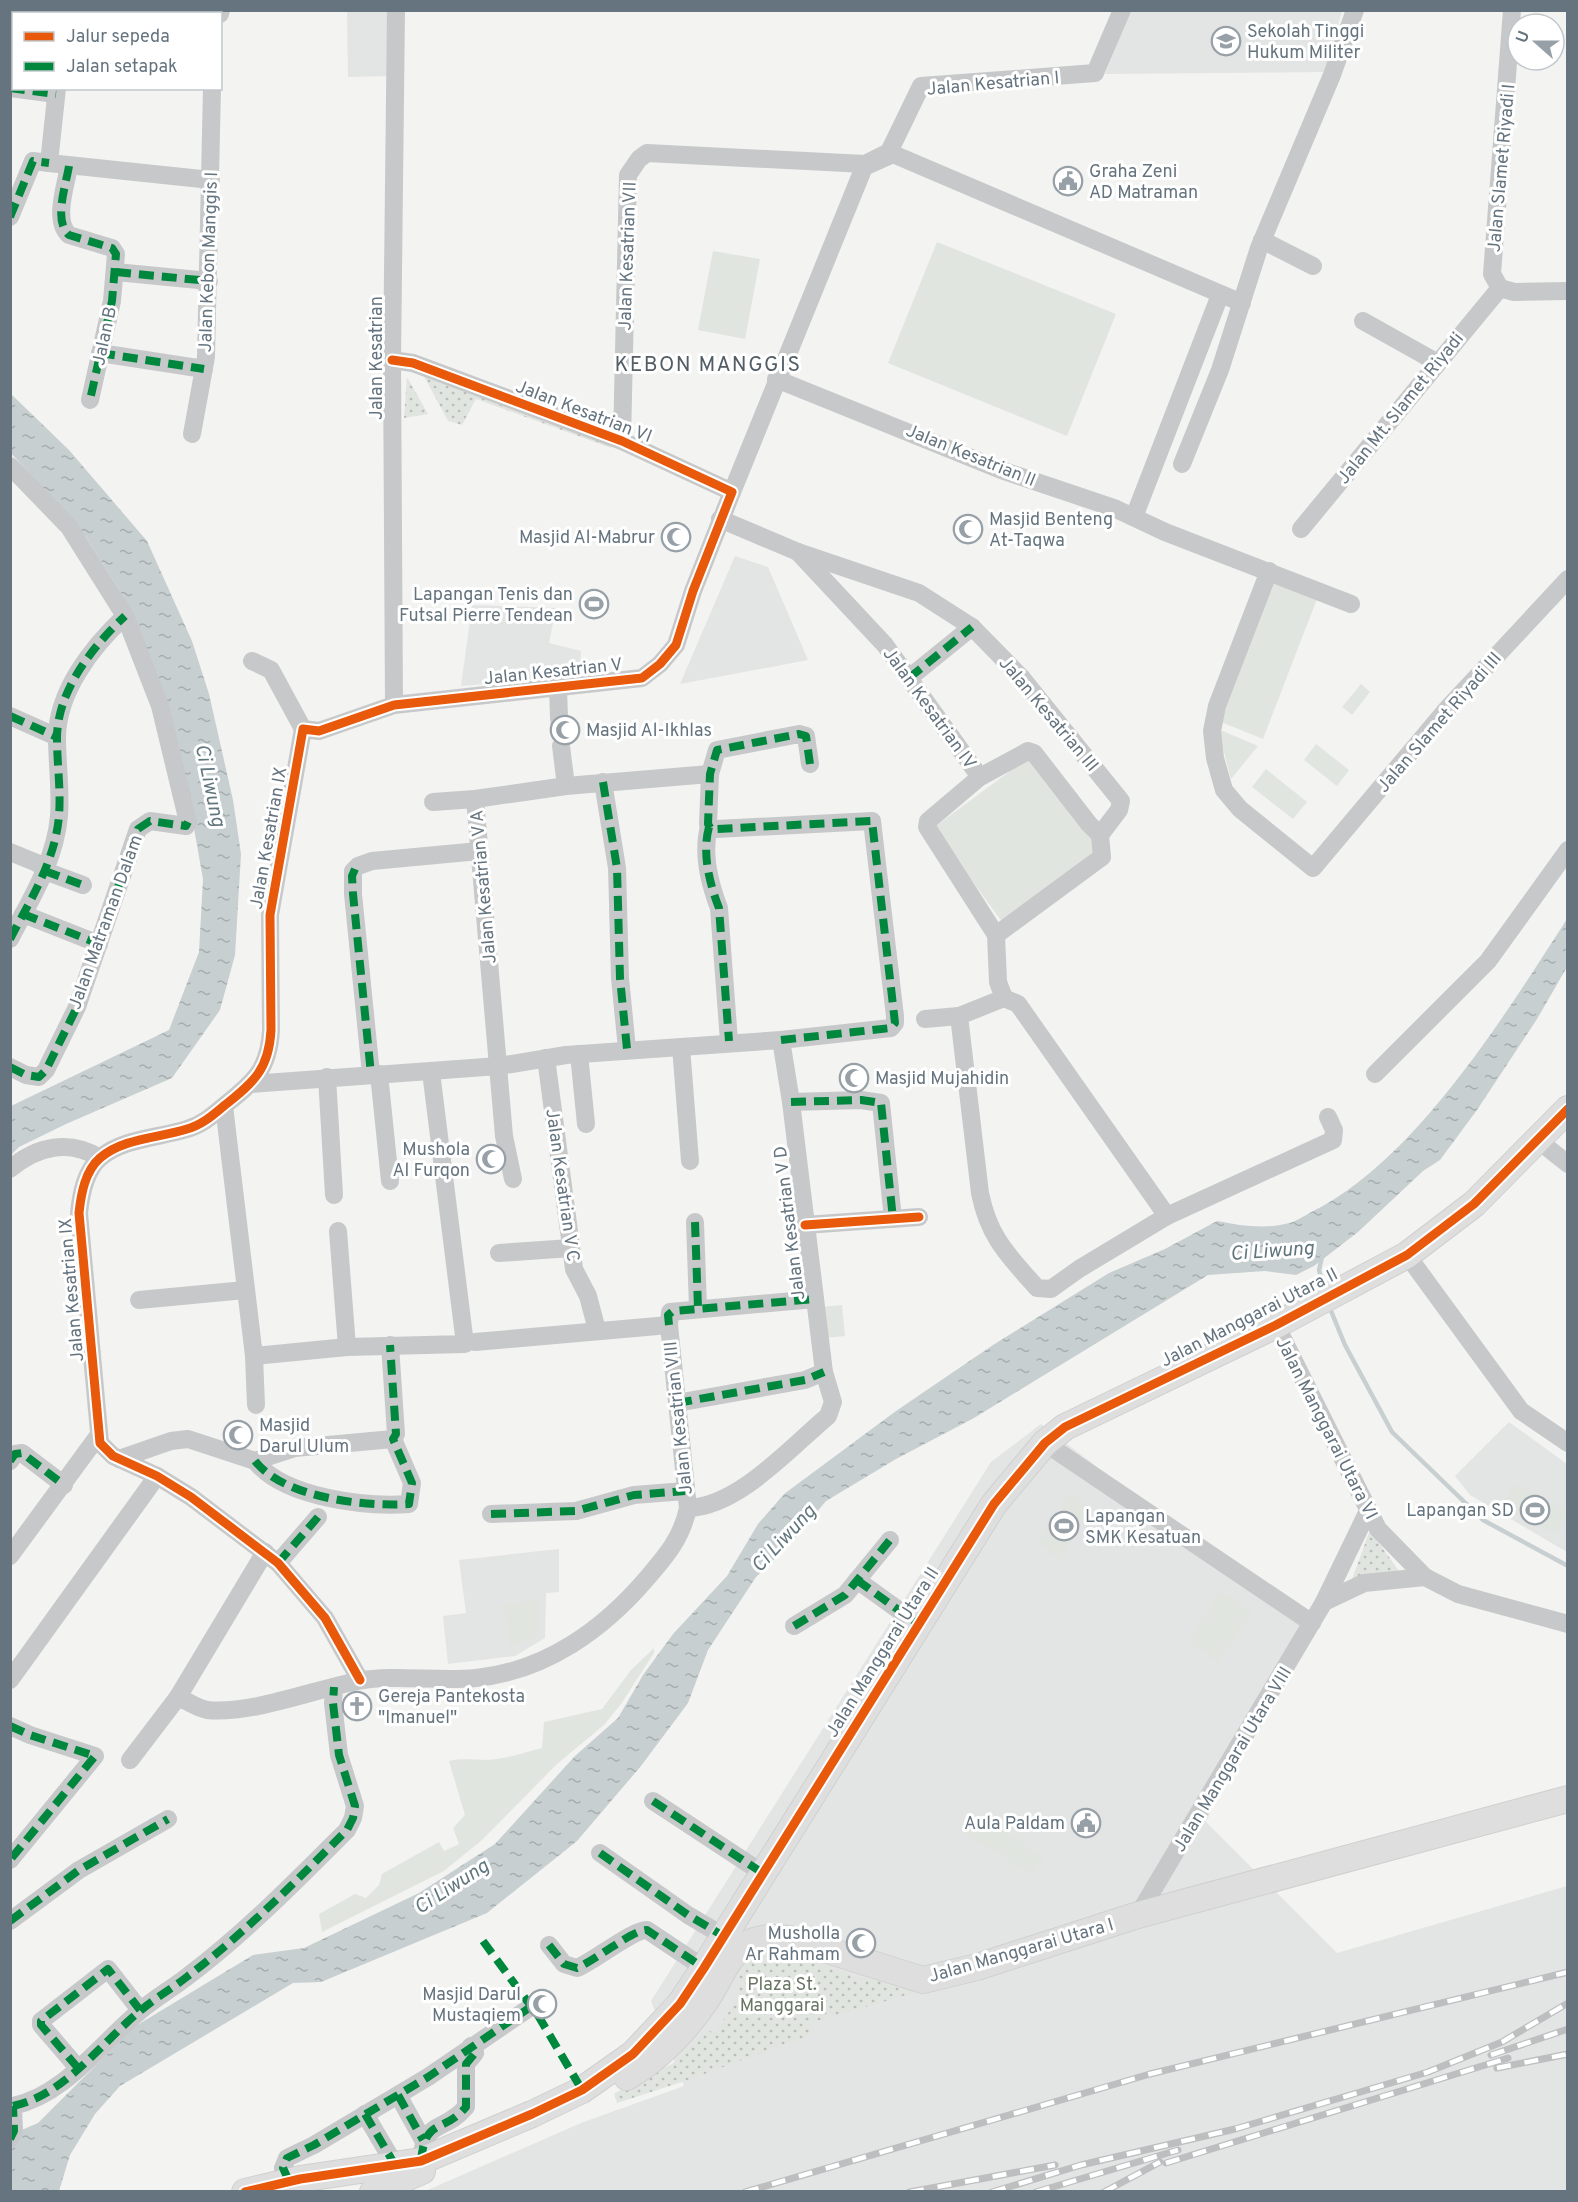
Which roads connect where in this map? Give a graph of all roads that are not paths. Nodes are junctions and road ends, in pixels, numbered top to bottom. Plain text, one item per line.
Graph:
1 (396, 10) edge
2 (1122, 10) edge
3 (1355, 10) edge
4 (1512, 10) edge
5 (41, 90) edge
6 (212, 90) edge
7 (57, 91) edge
8 (49, 163) junction
9 (69, 166) junction
10 (864, 166) junction
11 (211, 180) junction
12 (10, 217) edge
13 (1262, 240) junction
14 (1313, 266) dead end
15 (116, 272) junction
16 (209, 281) junction
17 (1500, 288) junction
18 (1568, 291) edge
19 (1220, 295) junction
20 (1242, 303) junction
21 (1363, 321) dead end
22 (100, 353) junction
23 (392, 360) junction
24 (1438, 363) junction
25 (204, 369) junction
26 (776, 379) junction
27 (90, 399) dead end
28 (192, 434) dead end
29 (622, 441) junction
30 (1182, 464) dead end
31 (10, 466) edge
32 (732, 492) junction
33 (1134, 517) junction
34 (720, 519) junction
35 (1301, 529) dead end
36 (798, 552) junction
37 (1269, 571) junction
38 (1568, 579) edge
39 (1351, 604) dead end
40 (125, 616) junction
41 (972, 627) junction
42 (252, 661) dead end
43 (909, 678) junction
44 (558, 688) junction
45 (394, 705) junction
46 (10, 716) edge
47 (559, 717) tunnel mouth
48 (303, 729) junction
49 (57, 737) junction
50 (561, 746) tunnel mouth
51 (810, 764) dead end
52 (710, 774) junction
53 (980, 777) junction
54 (603, 782) junction
55 (566, 786) junction
56 (475, 799) junction
57 (432, 801) dead end
58 (709, 827) junction
59 (1100, 835) junction
60 (1568, 850) edge
61 (479, 851) junction
62 (10, 852) edge
63 (45, 870) junction
64 (83, 885) dead end
65 (23, 914) junction
66 (996, 935) junction
67 (10, 939) edge
68 (99, 944) junction
69 (1004, 998) junction
70 (959, 1016) junction
71 (925, 1019) dead end
72 (781, 1040) junction
73 (729, 1041) junction
74 (681, 1047) junction
75 (627, 1049) junction
76 (579, 1054) junction
77 (546, 1058) junction
78 (499, 1066) junction
79 (10, 1067) edge
80 (431, 1072) junction
81 (375, 1074) junction
82 (1375, 1074) dead end
83 (327, 1077) junction
84 (251, 1084) junction
85 (791, 1102) junction
86 (224, 1106) junction
87 (1568, 1108) edge
88 (1328, 1117) dead end
89 (586, 1124) dead end
90 (1539, 1141) junction
91 (100, 1158) junction
92 (690, 1161) dead end
93 (1568, 1164) edge
94 (10, 1168) edge
95 (513, 1179) dead end
96 (390, 1181) dead end
97 (334, 1195) dead end
98 (1167, 1216) junction
99 (919, 1217) dead end
100 (893, 1219) junction
101 (695, 1222) dead end
102 (805, 1225) junction
103 (338, 1231) dead end
104 (571, 1248) junction
105 (499, 1253) dead end
106 (1407, 1255) junction
107 (245, 1290) junction
108 (815, 1299) junction
109 (139, 1300) dead end
110 (698, 1308) junction
111 (669, 1325) junction
112 (1276, 1325) junction
113 (597, 1330) junction
114 (475, 1342) dead end
115 (390, 1345) junction
116 (347, 1347) junction
117 (254, 1356) junction
118 (824, 1372) junction
119 (677, 1403) junction
120 (256, 1405) dead end
121 (98, 1436) junction
122 (393, 1439) junction
123 (1045, 1443) junction
124 (1568, 1443) edge
125 (119, 1459) junction
126 (10, 1461) edge
127 (255, 1461) junction
128 (157, 1476) junction
129 (64, 1485) junction
130 (686, 1499) junction
131 (1367, 1513) junction
132 (491, 1514) dead end
133 (318, 1517) dead end
134 (890, 1540) dead end
135 (10, 1557) edge
136 (271, 1558) junction
137 (1425, 1577) junction
138 (857, 1580) junction
139 (1324, 1602) junction
140 (1312, 1623) junction
141 (918, 1624) junction
142 (1568, 1624) edge
143 (794, 1626) dead end
144 (10, 1680) edge
145 (360, 1680) junction
146 (334, 1687) junction
147 (178, 1697) junction
148 (10, 1726) edge
149 (130, 1760) dead end
150 (1568, 1799) edge
151 (653, 1801) dead end
152 (168, 1819) dead end
153 (600, 1853) dead end
154 (10, 1860) edge
155 (764, 1874) junction
156 (1138, 1915) junction
157 (10, 1921) edge
158 (725, 1937) junction
159 (549, 1945) dead end
160 (704, 1968) junction
161 (532, 2006) dead end
162 (140, 2010) junction
163 (471, 2046) junction
164 (78, 2068) junction
165 (398, 2095) junction
166 (12, 2106) edge
167 (365, 2114) junction
168 (10, 2139) edge
169 (422, 2151) junction
170 (395, 2165) junction
171 (289, 2181) junction
172 (249, 2191) edge
173 (373, 2192) edge

1 - 23 street, Jalan Kesatrian
2 - 10 street, Jalan Kesatrian I
3 - 13 street
4 - 17 street, Jalan Slamet Riyadi I
5 - 7 street
6 - 11 street, Jalan Kebon Manggis I
7 - 8 street
8 - 9 street
8 - 12 street
9 - 11 street
9 - 15 street, Jalan B
10 - 19 street
10 - 26 street
10 - 29 street, Jalan Kesatrian VII
11 - 16 street, Jalan Kebon Manggis I
13 - 14 street
13 - 20 street
15 - 16 street
15 - 22 street, Jalan B
16 - 25 street, Jalan Kebon Manggis I
17 - 18 street
17 - 24 street, Jalan Mt. Slamet Riyadi
19 - 20 street
19 - 33 street
20 - 30 street
21 - 24 street
22 - 25 street
22 - 27 street, Jalan B
23 - 29 street, Jalan Kesatrian VI
23 - 45 street, Jalan Kesatrian
24 - 35 street, Jalan Mt. Slamet Riyadi
25 - 28 street, Jalan Kebon Manggis I
26 - 32 street
26 - 33 street, Jalan Kesatrian II
29 - 32 street, Jalan Kesatrian VI
31 - 40 street, Jalan Matraman Dalam
32 - 34 street
33 - 37 street, Jalan Kesatrian II
34 - 36 street
34 - 44 street, Jalan Kesatrian V
36 - 41 street, Jalan Kesatrian III
36 - 43 street, Jalan Kesatrian IV
37 - 38 street, Jalan Slamet Riyadi III
37 - 39 street, Jalan Kesatrian II
40 - 49 street
40 - 68 street, Jalan Matraman Dalam
41 - 43 street
41 - 59 street, Jalan Kesatrian III
42 - 48 street
43 - 53 street, Jalan Kesatrian IV
44 - 45 street, Jalan Kesatrian V
44 - 47 street
45 - 48 street
46 - 49 street
48 - 84 street, Jalan Kesatrian IX
49 - 63 street
50 - 55 street
51 - 52 street
52 - 54 street, Jalan Kesatrian V A
52 - 58 street
53 - 59 street
53 - 66 street, Jalan Kesatrian IV
54 - 55 street, Jalan Kesatrian V A
54 - 75 street
55 - 56 street, Jalan Kesatrian V A
56 - 57 street
56 - 61 street, Jalan Kesatrian V A
58 - 72 street
58 - 73 street
59 - 66 street, Jalan Kesatrian III
60 - 82 street
61 - 78 street, Jalan Kesatrian V A
61 - 81 street
62 - 63 street
63 - 64 street
63 - 65 street
65 - 67 street
65 - 68 street
66 - 69 street
68 - 79 street, Jalan Matraman Dalam
69 - 70 street
69 - 98 street
70 - 71 street
70 - 98 street
72 - 73 street
72 - 85 street, Jalan Kesatrian V D
73 - 74 street
74 - 75 street
74 - 92 street
75 - 76 street
76 - 77 street
76 - 89 street
77 - 78 street
77 - 104 street, Jalan Kesatrian V C
78 - 80 street
78 - 95 street, Jalan Kesatrian V A
80 - 81 street
80 - 115 street
81 - 83 street
81 - 96 street
83 - 84 street
83 - 97 street
84 - 86 street, Jalan Kesatrian IX
85 - 100 street
85 - 102 street, Jalan Kesatrian V D
86 - 91 street, Jalan Kesatrian IX
86 - 107 street
87 - 90 street, Jalan Manggarai Utara II
88 - 98 street
90 - 93 street
90 - 106 street, Jalan Manggarai Utara II
91 - 94 street
91 - 121 street, Jalan Kesatrian IX
99 - 100 street
100 - 102 street
101 - 110 street
102 - 108 street, Jalan Kesatrian V D
103 - 116 street
104 - 105 street
104 - 113 street, Jalan Kesatrian V C
106 - 112 street, Jalan Manggarai Utara II
106 - 124 street
107 - 109 street
107 - 117 street
108 - 110 street, Jalan Kesatrian VIII
108 - 118 street, Jalan Kesatrian V D
110 - 111 street, Jalan Kesatrian VIII
111 - 113 street, Jalan Kesatrian VIII
111 - 119 street, Jalan Kesatrian VIII
112 - 123 street, Jalan Manggarai Utara II
112 - 131 street, Jalan Manggarai Utara VI
113 - 114 street
115 - 116 street
115 - 122 street
116 - 117 street
117 - 120 street
118 - 119 street
118 - 130 street, Jalan Kesatrian V D
119 - 130 street, Jalan Kesatrian VIII
121 - 125 street
121 - 129 street
122 - 127 street
122 - 127 street
123 - 140 street
123 - 141 street, Jalan Manggarai Utara II
125 - 127 street
125 - 128 street
126 - 129 street
128 - 136 street
128 - 144 street
129 - 135 street
130 - 132 street, Jalan Kesatrian V D
130 - 145 street, Jalan Kesatrian VIII
131 - 137 street, Jalan Manggarai Utara VI
131 - 139 street, Jalan Manggarai Utara VIII
133 - 136 street
134 - 138 street
136 - 145 street
136 - 147 street
137 - 139 street
137 - 142 street, Jalan Manggarai Utara VI
138 - 141 street
138 - 143 street
139 - 140 street, Jalan Manggarai Utara VIII
140 - 156 street, Jalan Manggarai Utara VIII
141 - 155 street, Jalan Manggarai Utara II
145 - 146 street, Jalan Kesatrian VIII
146 - 147 street, Jalan Kesatrian VIII
146 - 162 street
147 - 149 street
148 - 154 street
150 - 156 street, Jalan Manggarai Utara I
151 - 155 street
152 - 157 street
153 - 158 street
155 - 158 street, Jalan Manggarai Utara II
156 - 173 street, Jalan Manggarai Utara I
158 - 160 street, Jalan Manggarai Utara II
159 - 160 street
160 - 169 street, Jalan Manggarai Utara II
161 - 163 street
162 - 164 street
162 - 164 street
163 - 165 street
163 - 169 street
164 - 166 street
165 - 167 street
165 - 169 street
166 - 168 street
167 - 170 street
167 - 171 street
169 - 170 street, Jalan Manggarai Utara II
170 - 171 street, Jalan Manggarai Utara II
171 - 172 street, Jalan Manggarai Utara II

